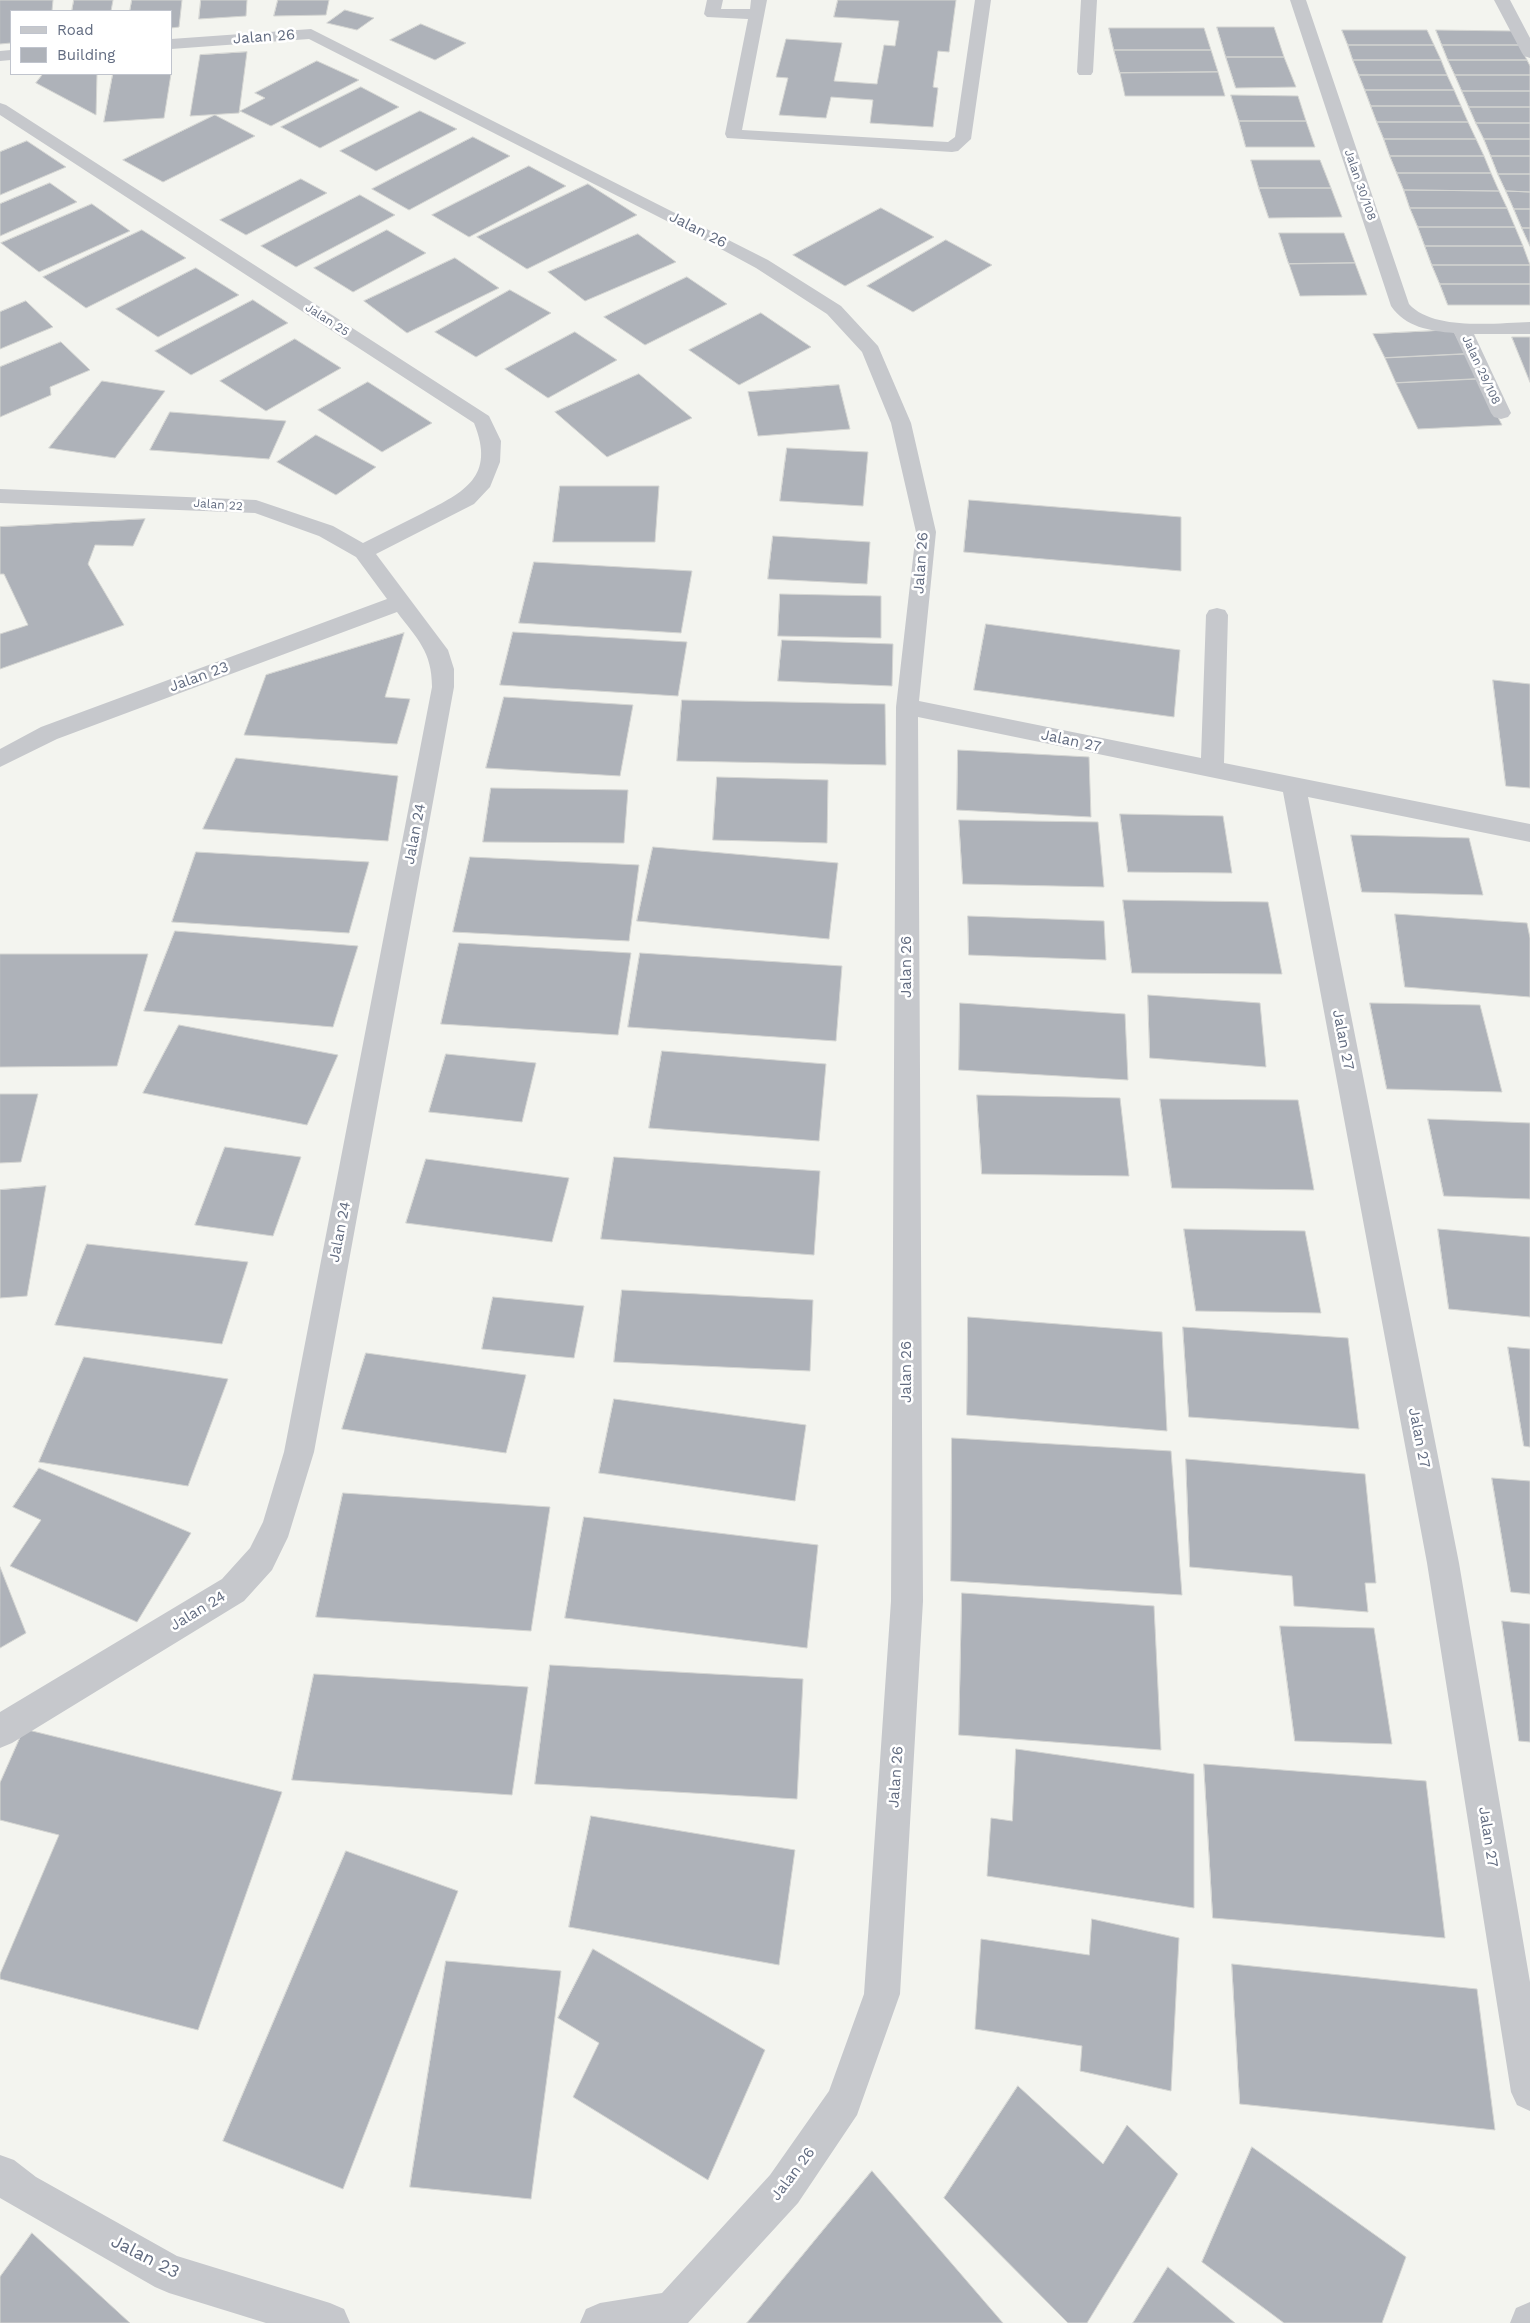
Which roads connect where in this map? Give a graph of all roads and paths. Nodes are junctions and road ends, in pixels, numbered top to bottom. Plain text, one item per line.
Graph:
1 (715, 0) edge
2 (983, 0) edge
3 (1089, 0) edge
4 (1298, 0) edge
5 (1502, 0) edge
6 (758, 7) edge
7 (172, 44) edge
8 (1530, 53) edge
9 (1085, 72) dead end
10 (0, 108) edge
11 (1461, 327) junction
12 (1530, 328) edge
13 (1501, 412) dead end
14 (0, 496) edge
15 (363, 552) junction
16 (402, 602) junction
17 (1218, 615) dead end
18 (907, 707) junction
19 (0, 759) edge
20 (1212, 770) junction
21 (1294, 786) junction
22 (1530, 833) edge
23 (0, 1731) edge
24 (1530, 2092) edge
25 (0, 2174) edge
26 (676, 2317) edge
27 (330, 2323) edge
28 (600, 2323) edge

1 - 6 street
2 - 6 street
3 - 9 street
4 - 11 street, Jalan 30/108
5 - 8 street
7 - 18 street, Jalan 26
10 - 15 street, Jalan 25
11 - 12 street, Jalan 30/108
11 - 13 street, Jalan 29/108
14 - 15 street, Jalan 22
15 - 16 street, Jalan 22
16 - 19 street, Jalan 23
16 - 23 street, Jalan 24
17 - 20 street
18 - 20 street, Jalan 27
18 - 26 street, Jalan 26
20 - 21 street, Jalan 27
21 - 22 street, Jalan 27
21 - 24 street, Jalan 27
25 - 27 street, Jalan 23
26 - 28 street

